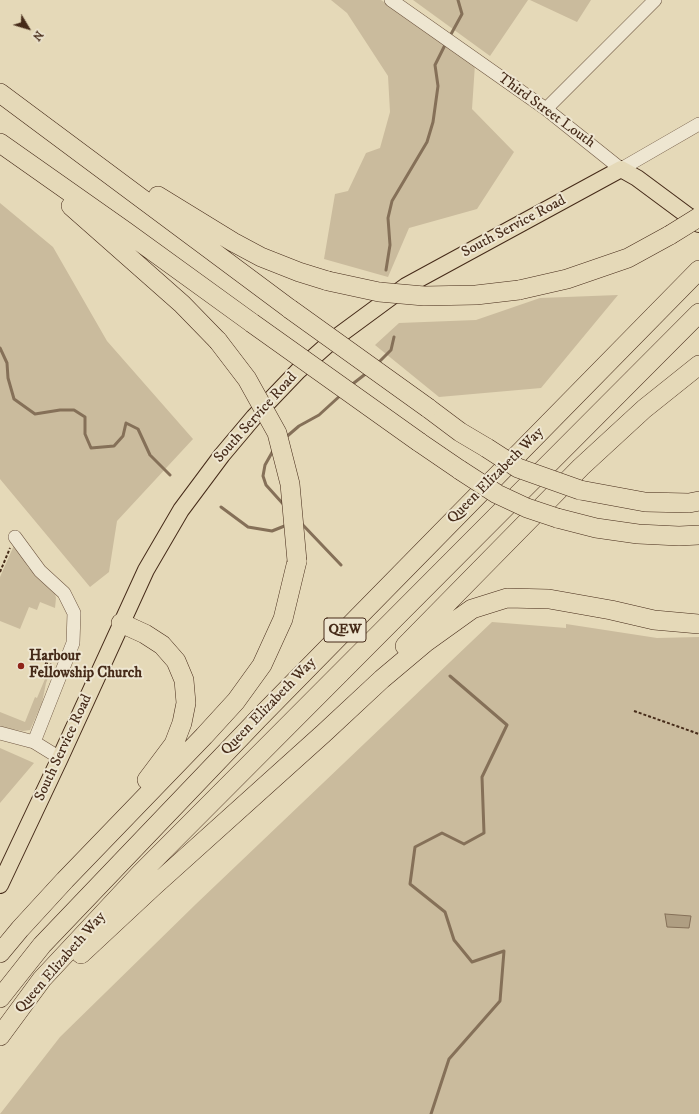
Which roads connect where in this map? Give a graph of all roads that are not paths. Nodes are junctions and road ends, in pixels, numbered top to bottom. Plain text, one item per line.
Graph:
1 (391, 0) edge
2 (655, 0) edge
3 (0, 93) edge
4 (546, 109) junction
5 (33, 116) junction
6 (699, 124) edge
7 (0, 143) edge
8 (0, 148) edge
9 (621, 169) junction
10 (699, 217) edge
11 (699, 224) edge
12 (699, 270) edge
13 (699, 313) edge
14 (699, 365) edge
15 (699, 502) edge
16 (699, 535) edge
17 (13, 542) road end
18 (121, 623) junction
19 (699, 624) edge
20 (0, 733) edge
21 (324, 733) junction
22 (34, 742) junction
23 (60, 758) junction
24 (65, 880) junction
25 (0, 885) edge
26 (0, 953) edge
27 (0, 998) edge
28 (0, 1036) edge
29 (0, 1045) edge

1 - 4 street, Third Street Louth
2 - 4 street
3 - 5 highway
4 - 9 street, Third Street Louth
5 - 10 highway, bridge
5 - 15 highway, bridge
6 - 9 street, South Service Road
7 - 16 highway, bridge
8 - 24 highway, bridge
9 - 11 main road, Third Street Louth
9 - 18 main road, South Service Road
12 - 27 highway, Queen Elizabeth Way / QEW
13 - 28 highway, Queen Elizabeth Way / QEW
14 - 21 highway
17 - 22 street
18 - 23 main road, South Service Road
18 - 24 highway
19 - 21 highway
20 - 22 street
21 - 29 highway
22 - 23 street
23 - 25 main road, South Service Road
24 - 26 highway

